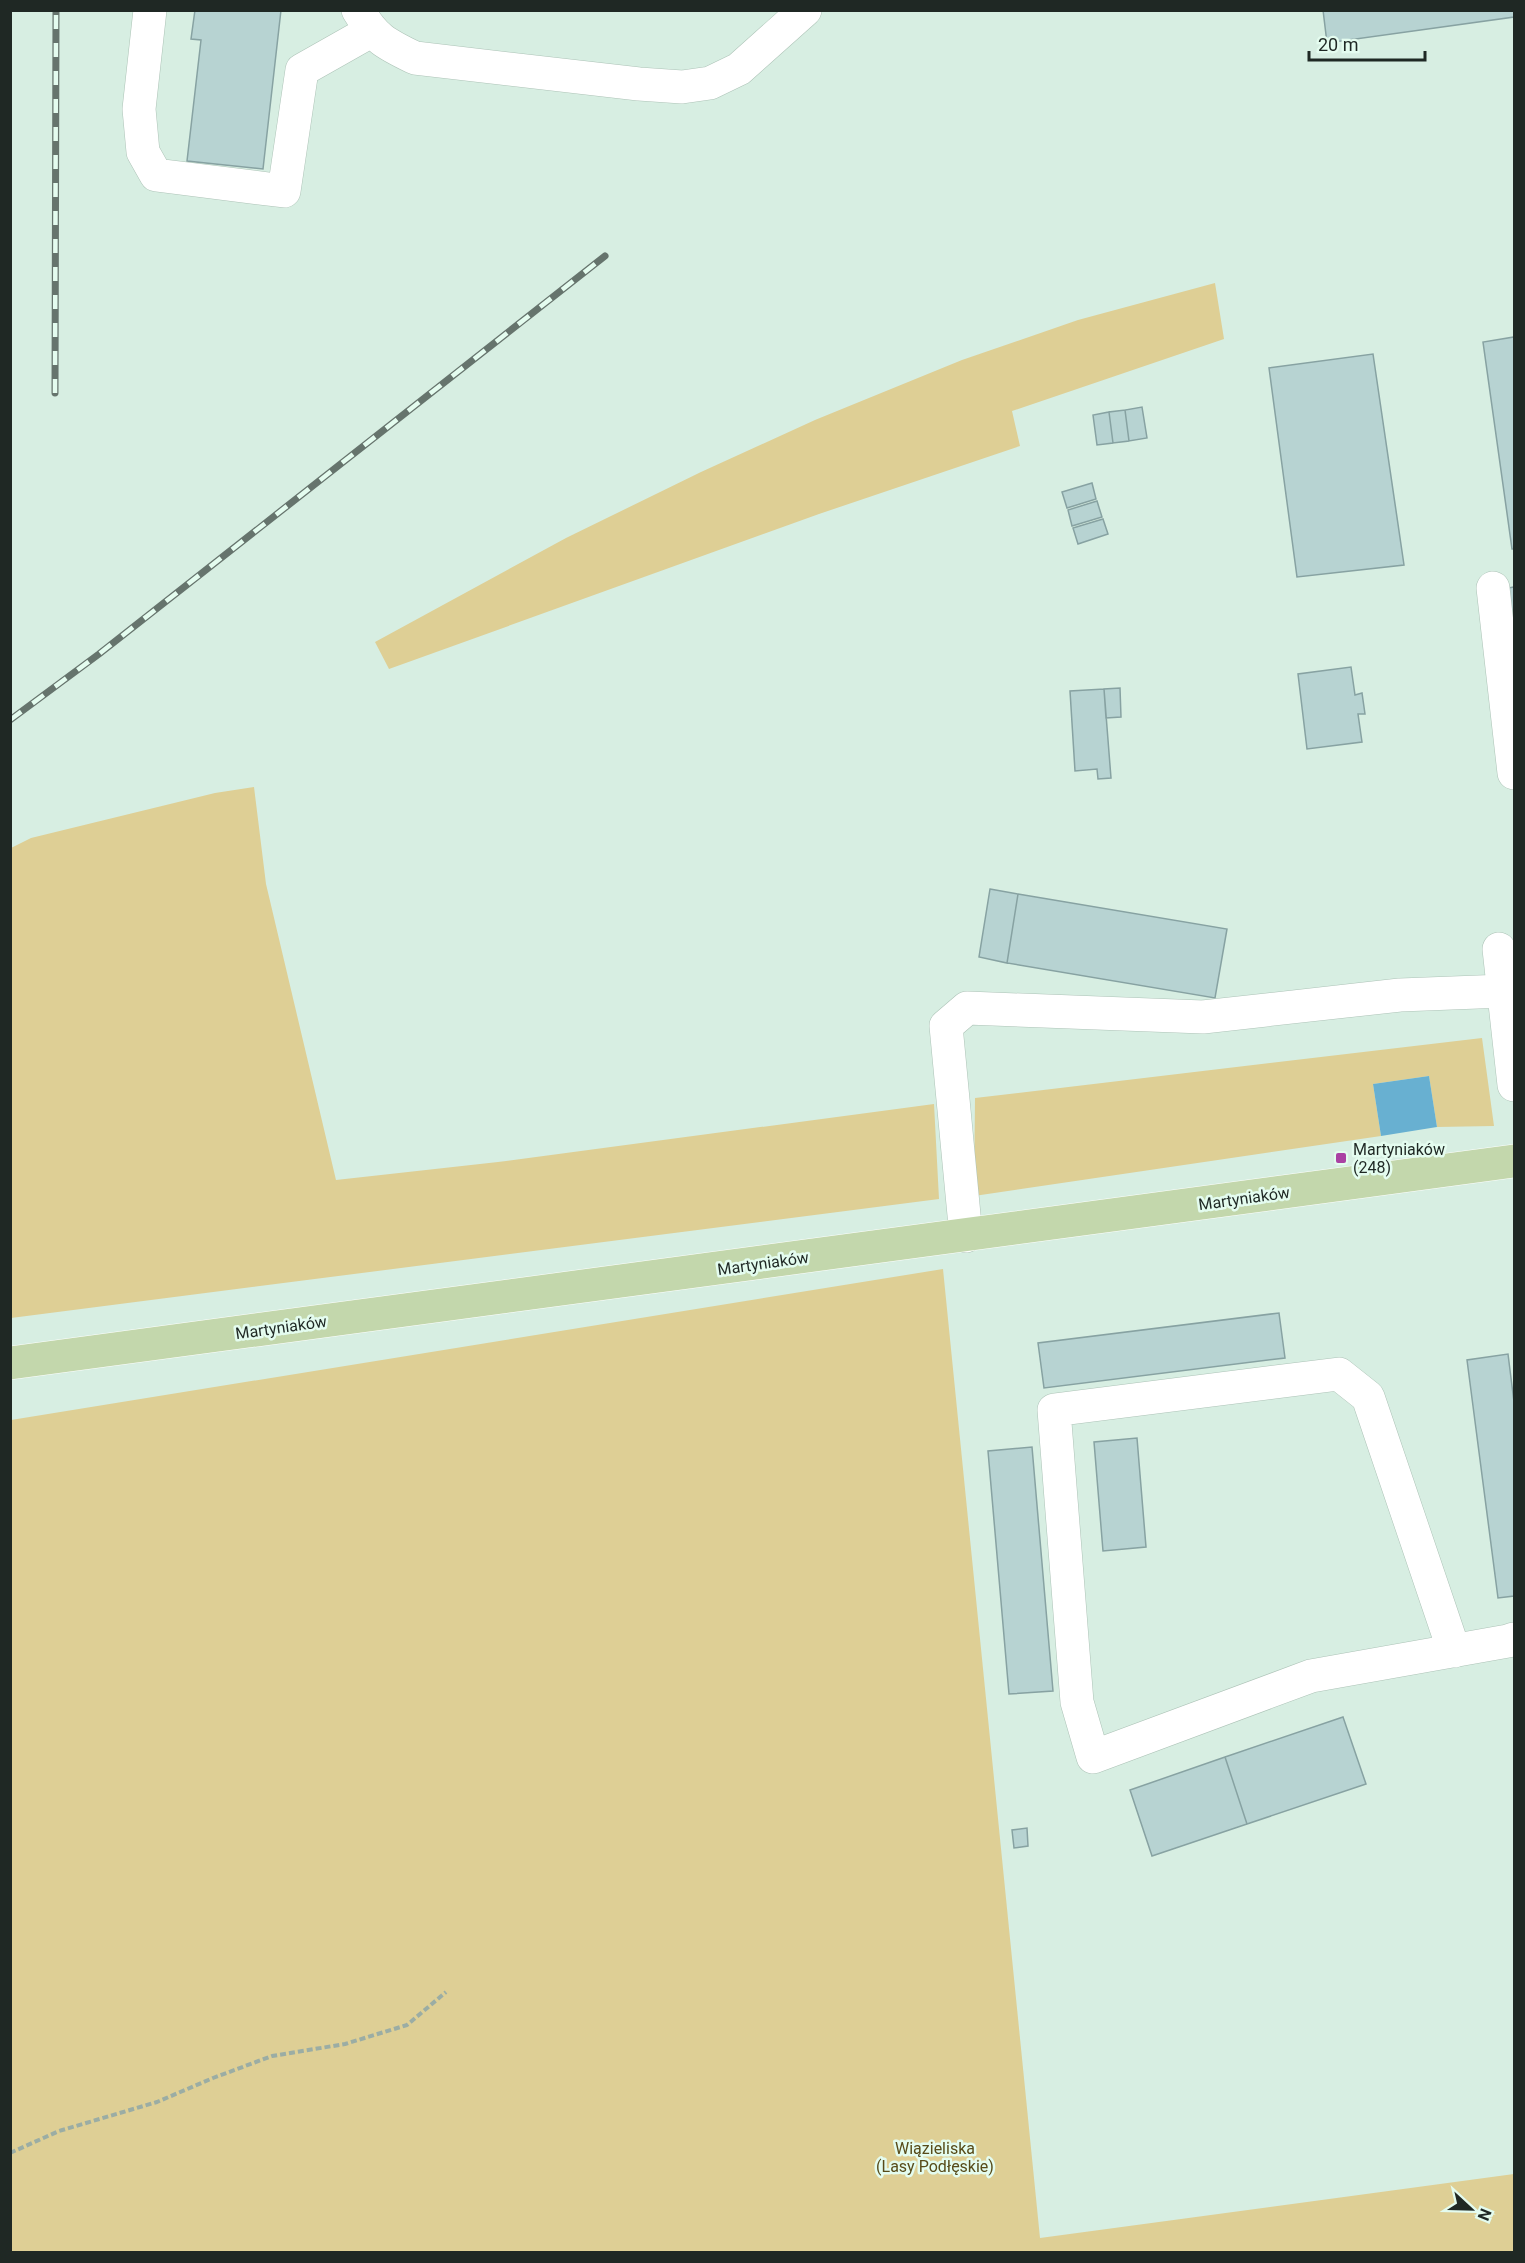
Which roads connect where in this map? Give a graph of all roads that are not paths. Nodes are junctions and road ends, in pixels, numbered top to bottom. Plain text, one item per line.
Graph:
1 (150, 10) edge
2 (805, 10) edge
3 (365, 21) edge
4 (1493, 588) dead end
5 (1515, 773) edge
6 (1499, 949) dead end
7 (1504, 991) junction
8 (1515, 1085) edge
9 (1515, 1161) edge
10 (966, 1236) junction
11 (10, 1363) edge
12 (1515, 1639) edge
13 (1454, 1650) junction

1 - 3 lane
2 - 3 lane
4 - 5 lane
6 - 7 lane
7 - 8 lane
7 - 10 lane
9 - 10 main road, Martyniaków
10 - 11 main road, Martyniaków
12 - 13 lane
13 - 13 lane

